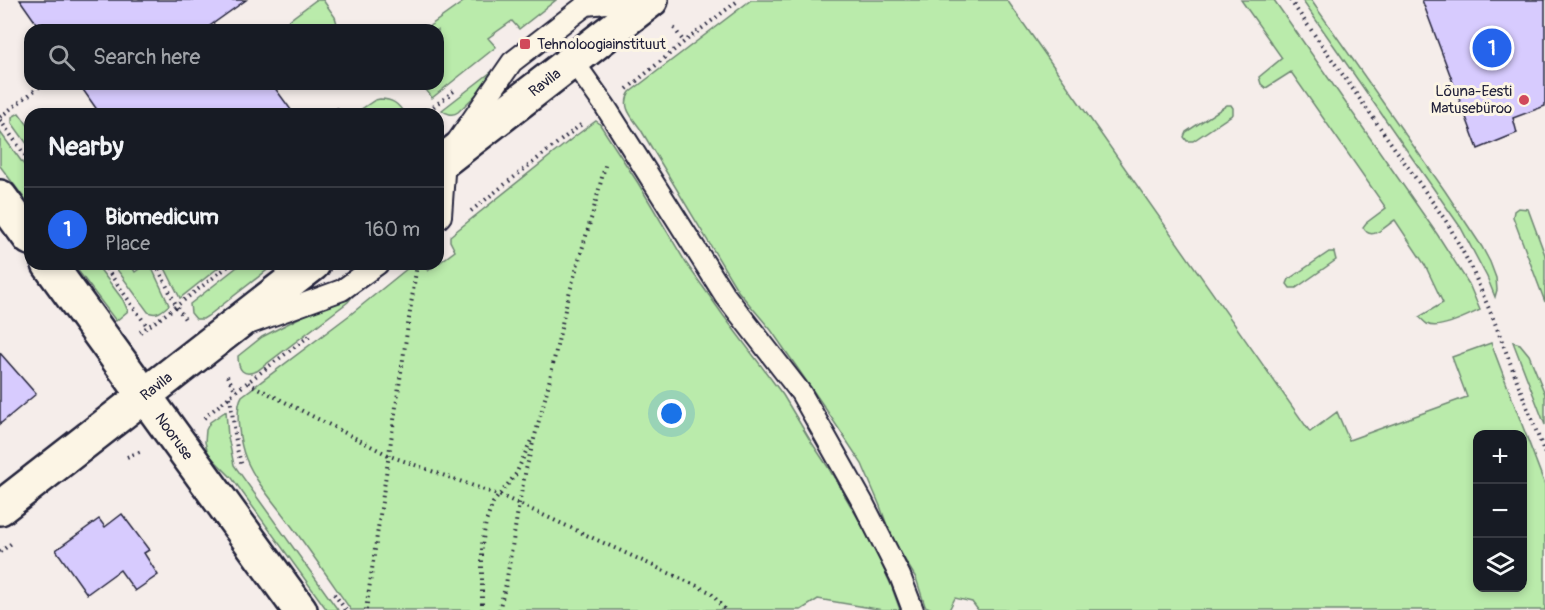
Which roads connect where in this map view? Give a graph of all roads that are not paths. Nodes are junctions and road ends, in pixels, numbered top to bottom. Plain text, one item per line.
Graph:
1 (636, 0) edge
2 (651, 0) edge
3 (573, 61) junction
4 (444, 159) edge
5 (444, 160) edge
6 (0, 197) edge
7 (24, 230) edge
8 (53, 270) edge
9 (305, 270) edge
10 (370, 270) edge
11 (226, 332) junction
12 (144, 396) junction
13 (0, 508) edge
14 (300, 610) edge
15 (913, 610) edge

1 - 4 lane
2 - 3 street, Ravila
3 - 5 street, Ravila
3 - 15 lane
6 - 7 street
8 - 12 street, Nooruse
9 - 11 street, Ravila
10 - 11 lane
11 - 12 street, Ravila
12 - 13 street, Ravila
12 - 14 street, Nooruse

